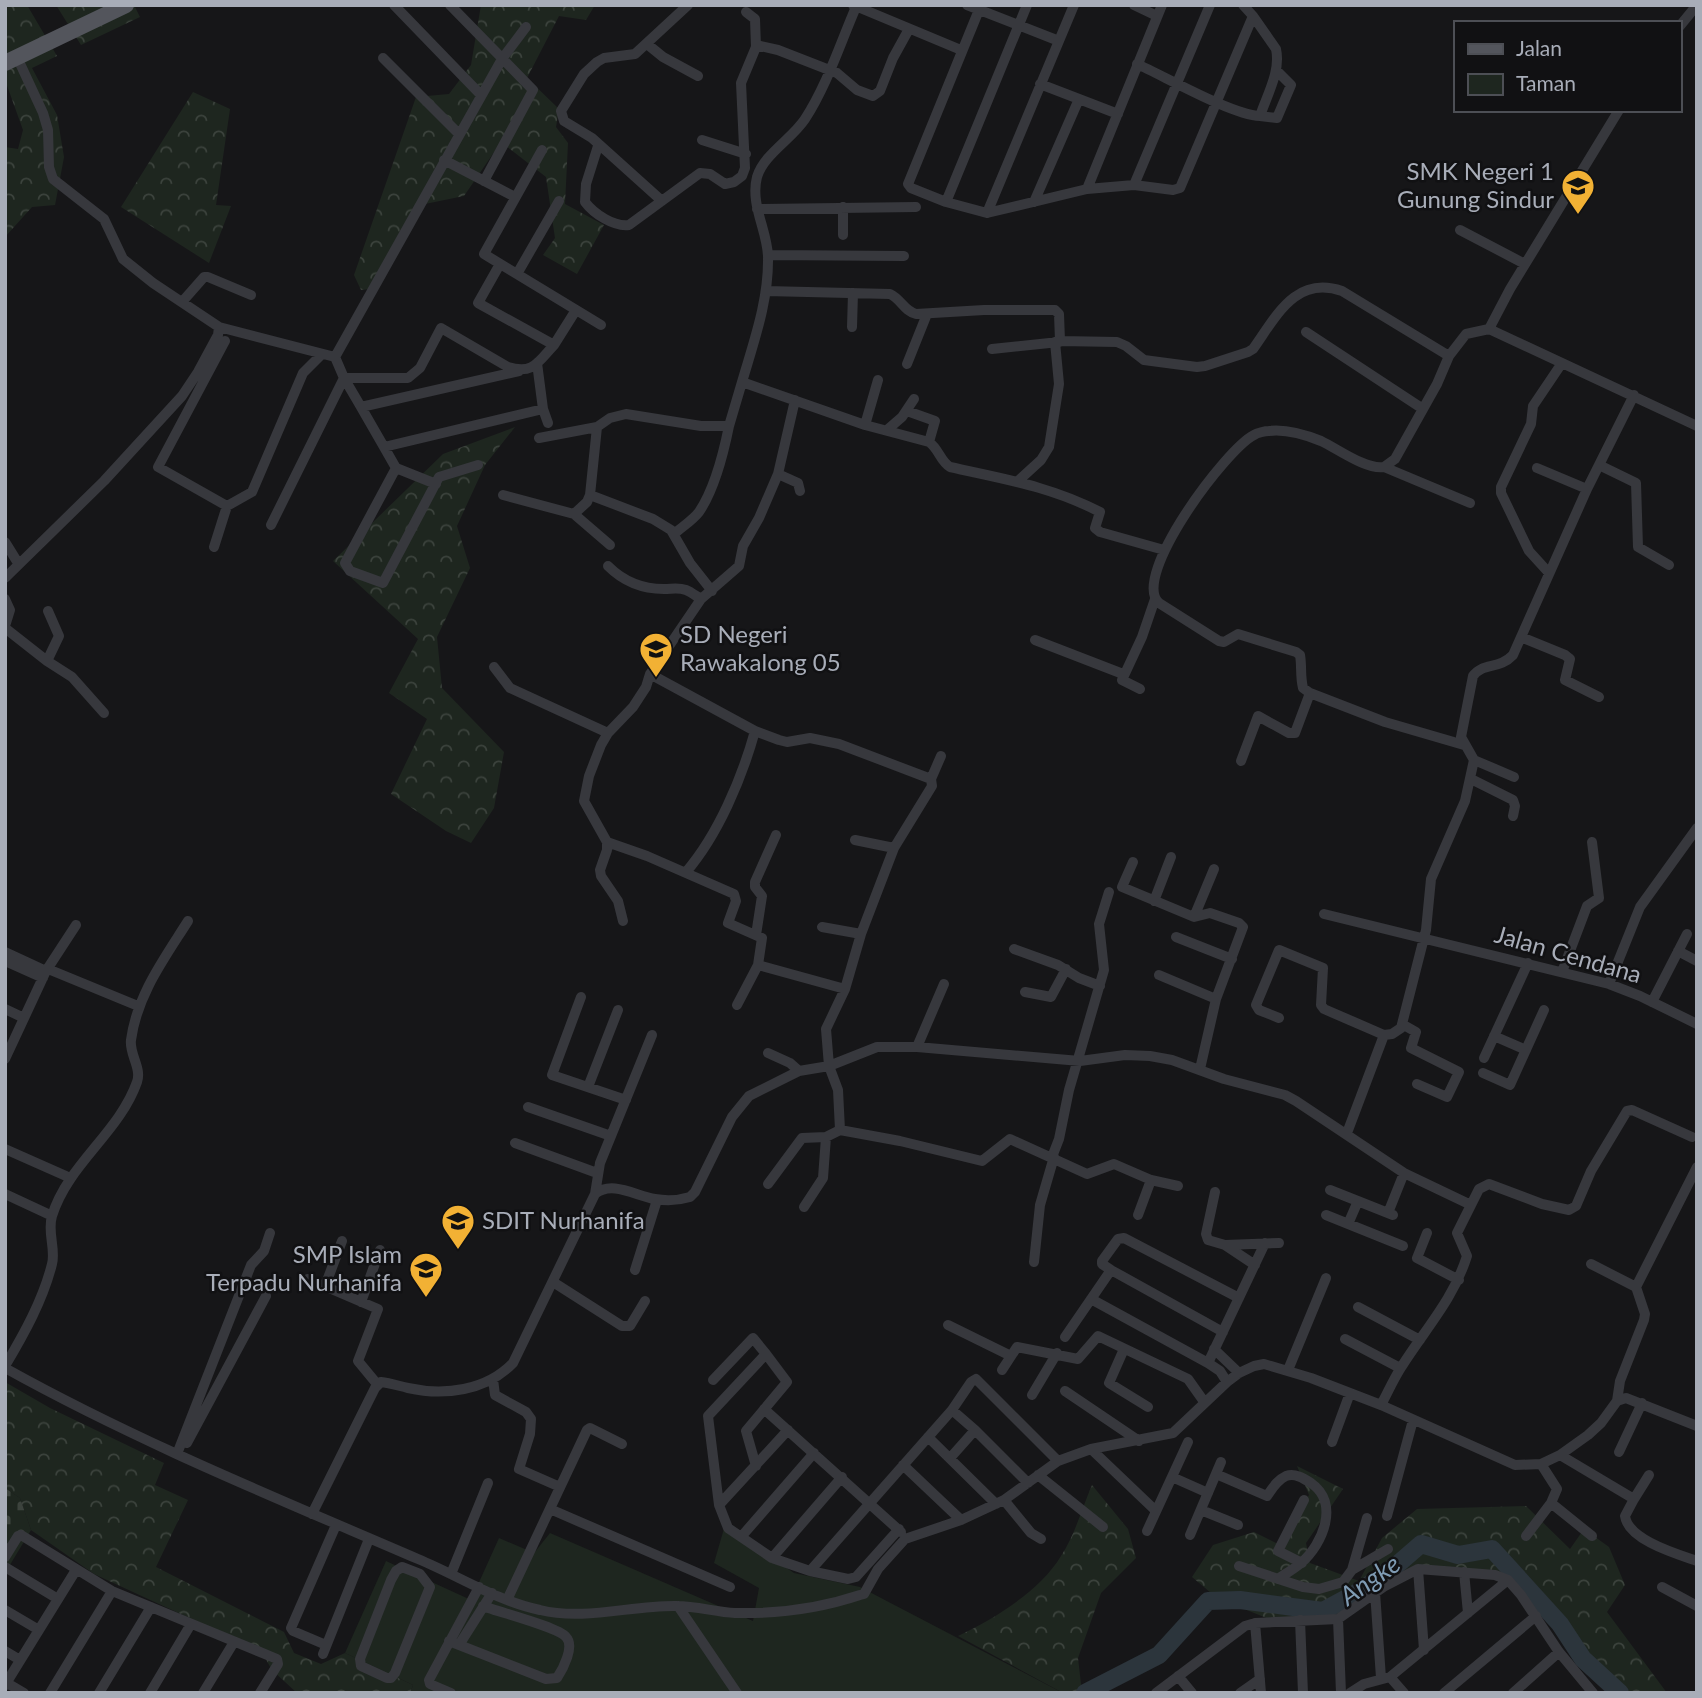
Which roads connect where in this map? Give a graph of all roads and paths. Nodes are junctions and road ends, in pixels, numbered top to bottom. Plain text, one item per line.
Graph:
1 (126, 5) edge
2 (394, 5) edge
3 (450, 5) edge
4 (688, 5) edge
5 (967, 5) edge
6 (1027, 5) edge
7 (1074, 5) edge
8 (1134, 5) edge
9 (1162, 5) edge
10 (1210, 5) edge
11 (1242, 5) edge
12 (1697, 5) edge
13 (854, 6) edge
14 (980, 8) edge
15 (746, 12) dead end
16 (1157, 16) junction
17 (1253, 16) junction
18 (1018, 24) junction
19 (1681, 25) edge
20 (526, 27) dead end
21 (909, 29) junction
22 (1059, 41) junction
23 (647, 44) junction
24 (756, 45) junction
25 (961, 50) junction
26 (383, 58) dead end
27 (502, 58) junction
28 (11, 60) edge
29 (1137, 64) junction
30 (829, 70) junction
31 (1276, 70) junction
32 (698, 76) dead end
33 (1176, 82) junction
34 (1040, 84) junction
35 (481, 95) junction
36 (1079, 99) junction
37 (1217, 101) junction
38 (1618, 112) edge
39 (1118, 114) junction
40 (1259, 116) junction
41 (459, 134) junction
42 (702, 140) dead end
43 (598, 146) junction
44 (542, 150) dead end
45 (746, 154) junction
46 (444, 160) junction
47 (742, 176) junction
48 (757, 178) junction
49 (484, 181) junction
50 (1134, 185) junction
51 (1087, 190) junction
52 (515, 197) junction
53 (559, 201) dead end
54 (662, 201) junction
55 (946, 202) junction
56 (1034, 202) junction
57 (844, 207) junction
58 (916, 207) dead end
59 (757, 209) junction
60 (987, 213) junction
61 (1460, 230) dead end
62 (843, 235) dead end
63 (768, 255) junction
64 (904, 256) dead end
65 (500, 264) junction
66 (1525, 264) junction
67 (517, 274) junction
68 (766, 291) junction
69 (853, 293) junction
70 (251, 295) dead end
71 (182, 302) junction
72 (576, 310) junction
73 (927, 314) junction
74 (601, 326) dead end
75 (219, 327) junction
76 (852, 327) dead end
77 (1489, 329) junction
78 (1306, 332) dead end
79 (225, 341) dead end
80 (1057, 342) junction
81 (554, 345) junction
82 (992, 349) dead end
83 (322, 354) junction
84 (1449, 356) junction
85 (335, 357) junction
86 (537, 363) junction
87 (1562, 363) junction
88 (907, 364) dead end
89 (520, 371) junction
90 (344, 378) junction
91 (878, 380) dead end
92 (742, 382) junction
93 (1634, 395) junction
94 (914, 399) dead end
95 (795, 400) junction
96 (361, 407) junction
97 (1423, 409) junction
98 (543, 410) junction
99 (907, 411) junction
100 (548, 423) dead end
101 (865, 425) junction
102 (729, 426) junction
103 (1697, 426) edge
104 (597, 427) junction
105 (887, 430) junction
106 (539, 438) dead end
107 (929, 442) junction
108 (384, 447) junction
109 (478, 465) dead end
110 (1599, 465) junction
111 (1384, 467) junction
112 (396, 468) junction
113 (1537, 468) dead end
114 (778, 474) junction
115 (1018, 481) junction
116 (436, 484) junction
117 (1587, 489) junction
118 (800, 491) dead end
119 (503, 495) dead end
120 (590, 495) junction
121 (1470, 503) dead end
122 (227, 506) junction
123 (574, 514) junction
124 (271, 525) dead end
125 (674, 534) junction
126 (5, 542) edge
127 (610, 545) dead end
128 (214, 547) dead end
129 (1164, 550) junction
130 (18, 563) junction
131 (1668, 565) dead end
132 (608, 566) dead end
133 (1549, 573) junction
134 (5, 578) edge
135 (712, 591) junction
136 (5, 599) edge
137 (701, 599) junction
138 (1155, 599) junction
139 (48, 611) dead end
140 (5, 627) edge
141 (1521, 637) junction
142 (1035, 640) dead end
143 (47, 661) junction
144 (494, 667) dead end
145 (650, 674) junction
146 (1123, 674) junction
147 (1140, 690) dead end
148 (1310, 693) junction
149 (1599, 697) dead end
150 (104, 713) dead end
151 (755, 731) junction
152 (608, 733) junction
153 (1464, 745) junction
154 (941, 756) dead end
155 (1474, 760) junction
156 (1241, 761) dead end
157 (1514, 777) dead end
158 (931, 779) junction
159 (1471, 779) junction
160 (1513, 816) dead end
161 (1697, 828) edge
162 (776, 835) dead end
163 (855, 840) dead end
164 (607, 842) junction
165 (1592, 842) dead end
166 (894, 848) junction
167 (1171, 857) dead end
168 (1133, 862) dead end
169 (1214, 869) dead end
170 (686, 872) junction
171 (1109, 892) dead end
172 (1154, 901) junction
173 (1324, 914) dead end
174 (1194, 917) junction
175 (188, 921) dead end
176 (622, 921) dead end
177 (76, 925) dead end
178 (821, 927) dead end
179 (861, 934) junction
180 (1687, 934) dead end
181 (756, 935) junction
182 (1175, 937) dead end
183 (1424, 938) junction
184 (1014, 949) dead end
185 (5, 951) edge
186 (1678, 951) junction
187 (1232, 959) junction
188 (5, 961) edge
189 (1697, 961) edge
190 (1528, 963) junction
191 (758, 965) junction
192 (1066, 969) junction
193 (1562, 972) junction
194 (46, 973) junction
195 (1159, 975) dead end
196 (944, 984) dead end
197 (1609, 984) junction
198 (1100, 986) junction
199 (845, 989) junction
200 (1025, 992) dead end
201 (581, 997) dead end
202 (1216, 999) junction
203 (1652, 1002) junction
204 (737, 1005) dead end
205 (138, 1006) junction
206 (5, 1009) edge
207 (618, 1010) dead end
208 (1544, 1010) dead end
209 (24, 1018) junction
210 (1279, 1018) dead end
211 (1402, 1024) junction
212 (1697, 1024) edge
213 (652, 1035) dead end
214 (1384, 1035) junction
215 (1494, 1036) junction
216 (917, 1047) junction
217 (1526, 1050) junction
218 (768, 1053) dead end
219 (6, 1057) edge
220 (1484, 1058) dead end
221 (1080, 1060) junction
222 (829, 1066) junction
223 (1200, 1069) junction
224 (799, 1071) junction
225 (1483, 1073) dead end
226 (1417, 1084) dead end
227 (588, 1087) junction
228 (626, 1100) junction
229 (528, 1107) dead end
230 (841, 1130) junction
231 (1347, 1133) junction
232 (1695, 1135) edge
233 (611, 1136) junction
234 (826, 1137) junction
235 (515, 1143) dead end
236 (5, 1149) edge
237 (1053, 1157) junction
238 (1696, 1172) edge
239 (597, 1173) junction
240 (1404, 1173) junction
241 (66, 1176) dead end
242 (1151, 1180) junction
243 (768, 1184) dead end
244 (1178, 1186) dead end
245 (1331, 1190) dead end
246 (1215, 1192) dead end
247 (5, 1194) edge
248 (595, 1194) junction
249 (657, 1200) junction
250 (1358, 1201) junction
251 (1471, 1205) junction
252 (804, 1207) dead end
253 (48, 1214) dead end
254 (1326, 1214) dead end
255 (1138, 1215) dead end
256 (1348, 1224) junction
257 (270, 1233) dead end
258 (1427, 1233) dead end
259 (342, 1241) dead end
260 (1265, 1243) junction
261 (1279, 1243) dead end
262 (1225, 1245) junction
263 (1404, 1246) dead end
264 (380, 1250) dead end
265 (1034, 1262) dead end
266 (1591, 1264) dead end
267 (1255, 1265) junction
268 (635, 1269) dead end
269 (1111, 1270) junction
270 (1326, 1278) dead end
271 (308, 1279) dead end
272 (1459, 1280) junction
273 (553, 1282) junction
274 (325, 1286) junction
275 (1636, 1287) junction
276 (267, 1296) dead end
277 (1239, 1298) junction
278 (1091, 1299) junction
279 (645, 1301) dead end
280 (361, 1302) junction
281 (1357, 1307) dead end
282 (948, 1325) dead end
283 (1223, 1332) junction
284 (1065, 1337) dead end
285 (1345, 1339) dead end
286 (1420, 1339) junction
287 (1124, 1349) junction
288 (1214, 1349) junction
289 (1057, 1353) junction
290 (766, 1354) junction
291 (1011, 1356) junction
292 (1208, 1363) junction
293 (5, 1367) edge
294 (1400, 1368) junction
295 (1002, 1370) dead end
296 (1288, 1370) junction
297 (1238, 1373) junction
298 (492, 1379) junction
299 (713, 1380) dead end
300 (1227, 1382) junction
301 (377, 1384) junction
302 (1065, 1391) dead end
303 (1350, 1392) junction
304 (1032, 1395) dead end
305 (1617, 1401) junction
306 (1205, 1403) junction
307 (1642, 1403) junction
308 (1381, 1405) junction
309 (1148, 1407) dead end
310 (765, 1409) junction
311 (952, 1410) junction
312 (1413, 1420) junction
313 (1697, 1426) edge
314 (788, 1430) junction
315 (975, 1430) junction
316 (928, 1437) junction
317 (1139, 1441) junction
318 (1188, 1442) dead end
319 (1332, 1442) dead end
320 (622, 1444) dead end
321 (1091, 1449) junction
322 (1619, 1452) dead end
323 (814, 1453) junction
324 (178, 1455) junction
325 (1560, 1455) junction
326 (951, 1457) junction
327 (1058, 1461) junction
328 (1221, 1462) dead end
329 (1541, 1464) junction
330 (903, 1465) junction
331 (756, 1466) junction
332 (1216, 1474) junction
333 (1038, 1475) junction
334 (1649, 1475) dead end
335 (842, 1477) junction
336 (1172, 1477) junction
337 (488, 1483) dead end
338 (1028, 1483) junction
339 (560, 1487) junction
340 (1208, 1493) junction
341 (1634, 1499) junction
342 (1304, 1500) dead end
343 (870, 1502) junction
344 (1000, 1502) junction
345 (1551, 1503) junction
346 (719, 1505) junction
347 (550, 1509) junction
348 (1201, 1510) junction
349 (1156, 1511) junction
350 (312, 1514) junction
351 (1387, 1516) dead end
352 (1367, 1518) dead end
353 (961, 1520) junction
354 (336, 1525) junction
355 (1238, 1525) dead end
356 (1103, 1527) dead end
357 (1147, 1531) dead end
358 (902, 1534) junction
359 (1191, 1535) dead end
360 (1526, 1535) dead end
361 (1592, 1536) dead end
362 (741, 1537) junction
363 (369, 1539) junction
364 (1041, 1539) dead end
365 (1388, 1549) dead end
366 (5, 1558) edge
367 (772, 1558) junction
368 (1697, 1561) edge
369 (1301, 1563) junction
370 (1239, 1566) dead end
371 (5, 1567) edge
372 (1418, 1569) junction
373 (76, 1570) junction
374 (1352, 1570) junction
375 (810, 1571) junction
376 (1464, 1572) junction
377 (451, 1574) junction
378 (1278, 1579) junction
379 (1508, 1580) junction
380 (479, 1587) junction
381 (730, 1587) dead end
382 (1662, 1587) dead end
383 (112, 1591) junction
384 (1375, 1592) junction
385 (492, 1593) junction
386 (58, 1599) junction
387 (507, 1601) junction
388 (482, 1606) junction
389 (678, 1606) junction
390 (1697, 1606) edge
391 (151, 1607) junction
392 (5, 1610) edge
393 (1468, 1613) junction
394 (1536, 1616) junction
395 (1338, 1619) junction
396 (1300, 1620) junction
397 (1255, 1623) junction
398 (191, 1624) junction
399 (38, 1630) junction
400 (234, 1642) junction
401 (454, 1643) junction
402 (1424, 1650) junction
403 (5, 1651) edge
404 (1559, 1652) junction
405 (20, 1660) junction
406 (363, 1667) joint
407 (1178, 1676) junction
408 (1385, 1678) junction
409 (1260, 1679) junction
410 (6, 1684) edge
411 (1589, 1691) edge
412 (24, 1693) edge
413 (50, 1693) edge
414 (99, 1693) edge
415 (150, 1693) edge
416 (203, 1693) edge
417 (260, 1693) edge
418 (451, 1693) edge
419 (737, 1693) edge
420 (1156, 1693) edge
421 (1192, 1693) edge
422 (1240, 1693) edge
423 (1261, 1693) edge
424 (1303, 1693) edge
425 (1342, 1693) edge
426 (1350, 1693) edge
427 (1404, 1693) edge
428 (1444, 1693) edge
429 (1513, 1693) edge

1 - 28 main road
2 - 35 street
3 - 27 street
4 - 23 street
5 - 14 street
6 - 18 street
7 - 22 street
8 - 16 street
9 - 16 street
10 - 33 street
11 - 17 street
12 - 19 street
13 - 21 street
13 - 30 street
14 - 18 street
14 - 25 street
15 - 24 street
16 - 29 street
17 - 31 street
17 - 37 street
18 - 22 street
18 - 55 street
20 - 27 street
21 - 25 street
21 - 30 street
22 - 34 street
23 - 32 street
23 - 43 street
24 - 30 street
24 - 45 street
25 - 55 street
26 - 41 street
27 - 35 street
27 - 49 street
28 - 71 street
29 - 33 street
29 - 39 street
30 - 48 street
31 - 40 street
31 - 40 street
33 - 37 street
33 - 50 street
34 - 36 street
34 - 60 street
35 - 41 street
36 - 39 street
36 - 56 street
37 - 40 street
37 - 50 street
38 - 66 street
39 - 51 street
41 - 46 street
42 - 45 street
43 - 54 street
43 - 54 street
44 - 52 street
45 - 47 street
46 - 49 street
46 - 85 street
47 - 48 street
47 - 54 street
48 - 59 street
49 - 52 street
50 - 51 street
51 - 56 street
52 - 65 street
53 - 67 street
55 - 60 street
56 - 60 street
57 - 58 street
57 - 59 street
57 - 62 street
59 - 63 street
61 - 66 street
63 - 64 street
63 - 68 street
65 - 67 street
65 - 81 street
66 - 77 street
67 - 72 street
68 - 69 street
68 - 92 street
69 - 73 street
69 - 76 street
70 - 71 street
71 - 75 street
72 - 74 street
72 - 81 street
73 - 80 street
73 - 88 street
75 - 83 street
75 - 130 street
77 - 84 street
77 - 87 street
78 - 97 street
79 - 122 street
80 - 82 street
80 - 84 street
80 - 115 street
81 - 86 street
83 - 85 street
83 - 122 street
84 - 97 street
85 - 90 street
86 - 89 street
86 - 98 street
87 - 93 street
87 - 133 street
89 - 90 street
89 - 96 street
90 - 96 street
90 - 124 street
91 - 101 street
92 - 95 street
92 - 102 street
93 - 103 street
93 - 110 street
94 - 99 street
95 - 101 street
95 - 114 street
96 - 108 street
97 - 111 street
98 - 100 street
98 - 108 street
99 - 105 street
99 - 107 street
101 - 105 street
102 - 104 street
102 - 125 street
104 - 106 street
104 - 120 street
105 - 107 street
107 - 115 street
108 - 112 street
109 - 116 street
110 - 117 street
110 - 131 street
111 - 121 street
111 - 129 street
112 - 116 street
112 - 116 street
113 - 117 street
114 - 118 street
114 - 135 street
115 - 129 street
117 - 133 street
119 - 123 street
120 - 123 street
120 - 125 street
122 - 128 street
123 - 127 street
125 - 135 street
126 - 130 street
129 - 138 street
130 - 134 street
132 - 137 street
133 - 141 street
135 - 137 street
136 - 140 street
137 - 145 street
138 - 146 street
138 - 148 street
139 - 143 street
140 - 143 street
141 - 149 street
141 - 153 street
142 - 146 street
143 - 150 street
144 - 152 street
145 - 151 street
145 - 152 street
146 - 147 street
148 - 153 street
148 - 156 street
151 - 158 street
151 - 170 street
152 - 164 street
153 - 155 street
154 - 158 street
155 - 157 street
155 - 159 street
158 - 166 street
159 - 160 street
159 - 183 street
161 - 197 street
162 - 181 street
163 - 166 street
164 - 170 street
164 - 176 street
165 - 193 street
166 - 179 street
167 - 172 street
168 - 172 street
169 - 174 street
170 - 181 street
171 - 198 street
172 - 174 street
173 - 183 street, Jalan Cendana
174 - 187 street
175 - 205 street
177 - 194 street
178 - 179 street
179 - 199 street
180 - 186 street
181 - 191 street
182 - 187 street
183 - 190 street, Jalan Cendana
183 - 211 street
184 - 192 street
185 - 194 street
186 - 189 street
186 - 203 street
187 - 202 street
188 - 194 street
190 - 193 street, Jalan Cendana
190 - 215 street
191 - 199 street
191 - 204 street
192 - 198 street
192 - 200 street
193 - 197 street, Jalan Cendana
194 - 205 street
194 - 209 street
195 - 202 street
196 - 216 street
197 - 203 street, Jalan Cendana
198 - 221 street
199 - 222 street
201 - 227 street
202 - 223 street
203 - 212 street, Jalan Cendana
205 - 293 street
206 - 209 street
207 - 227 street
208 - 217 street
209 - 219 street
210 - 214 street
211 - 214 street
211 - 226 street
213 - 228 street
214 - 231 street
215 - 217 street
215 - 220 street
216 - 221 street
216 - 222 street
217 - 225 street
218 - 224 street
221 - 223 street
221 - 237 street
222 - 224 street
222 - 230 street
223 - 231 street
224 - 249 street
227 - 228 street
228 - 233 street
229 - 233 street
230 - 234 street
230 - 237 street
231 - 240 street
232 - 251 street
233 - 239 street
234 - 243 street
234 - 252 street
235 - 239 street
236 - 241 street
237 - 242 street
237 - 265 street
238 - 275 street
239 - 248 street
240 - 250 street
240 - 251 street
242 - 244 street
242 - 255 street
245 - 250 street
246 - 262 street
247 - 253 street
248 - 249 street
248 - 273 street
249 - 268 street
250 - 256 street
251 - 272 street
254 - 256 street
256 - 263 street
257 - 324 street
258 - 272 street
259 - 274 street
260 - 261 street
260 - 262 street
260 - 267 street
262 - 267 street
264 - 280 street
266 - 275 street
267 - 277 street
269 - 277 street
269 - 278 street
269 - 283 street
270 - 296 street
271 - 274 street
272 - 286 street
273 - 279 street
273 - 298 street
274 - 280 street
275 - 305 street
276 - 324 street
277 - 283 street
278 - 284 street
278 - 292 street
280 - 301 street
281 - 286 street
282 - 291 street
283 - 288 street
285 - 294 street
286 - 294 street
287 - 289 street
287 - 306 street
287 - 309 street
288 - 292 street
288 - 297 street
289 - 291 street
289 - 304 street
290 - 299 street
290 - 310 street
290 - 346 street
291 - 295 street
292 - 300 street
293 - 324 street
294 - 308 street
296 - 297 street
296 - 303 street
297 - 300 street
298 - 301 street
298 - 339 street
300 - 306 street
301 - 350 street
302 - 317 street
303 - 308 street
303 - 319 street
305 - 307 street
305 - 325 street
306 - 317 street
307 - 313 street
307 - 322 street
308 - 312 street
310 - 314 street
310 - 331 street
311 - 315 street
311 - 316 street
311 - 327 street
312 - 329 street
312 - 351 street
314 - 323 street
314 - 331 street
315 - 326 street
315 - 338 street
316 - 326 street
316 - 330 street
317 - 321 street
318 - 336 street
320 - 339 street
321 - 327 street
321 - 349 street
323 - 335 street
323 - 362 street
324 - 350 street
325 - 329 street
325 - 341 street
326 - 344 street
327 - 333 street
328 - 332 street
329 - 345 street
330 - 343 street
330 - 353 street
331 - 346 street
332 - 340 street
332 - 369 street
333 - 338 street
333 - 356 street
334 - 341 street
335 - 343 street
335 - 367 street
336 - 340 street
336 - 349 street
337 - 377 street
338 - 344 street
339 - 347 street
340 - 348 street
341 - 368 street
342 - 369 street
343 - 358 street
343 - 375 street
344 - 353 street
344 - 364 street
345 - 360 street
345 - 361 street
346 - 362 street
347 - 381 street
347 - 387 street
348 - 355 street
348 - 359 street
349 - 357 street
350 - 354 street
352 - 374 street
353 - 358 street
354 - 363 street
354 - 363 street
358 - 375 street
358 - 389 street
362 - 367 street
363 - 377 street
365 - 374 street
366 - 373 street
367 - 375 street
369 - 378 street
370 - 378 street
371 - 386 street
372 - 376 street
372 - 384 street
372 - 402 street
373 - 383 street
373 - 386 street
374 - 378 street
376 - 379 street
376 - 393 street
377 - 380 street
379 - 393 street
379 - 394 street
380 - 385 street
380 - 401 street
382 - 390 street
383 - 391 street
383 - 413 street
384 - 395 street
384 - 408 street
385 - 387 street
385 - 388 street
386 - 399 street
387 - 389 street
388 - 401 street
388 - 401 street
389 - 419 street
391 - 398 street
391 - 414 street
392 - 399 street
393 - 402 street
394 - 404 street
394 - 428 street
395 - 396 street
395 - 425 street
396 - 397 street
396 - 424 street
397 - 407 street
397 - 409 street
398 - 400 street
398 - 415 street
399 - 405 street
400 - 416 street
400 - 417 street
401 - 418 street
402 - 408 street
403 - 405 street
404 - 411 street
404 - 429 street
405 - 410 street
406 - 406 street
407 - 420 street
407 - 421 street
408 - 426 street
408 - 427 street
409 - 422 street
409 - 423 street
410 - 412 street

